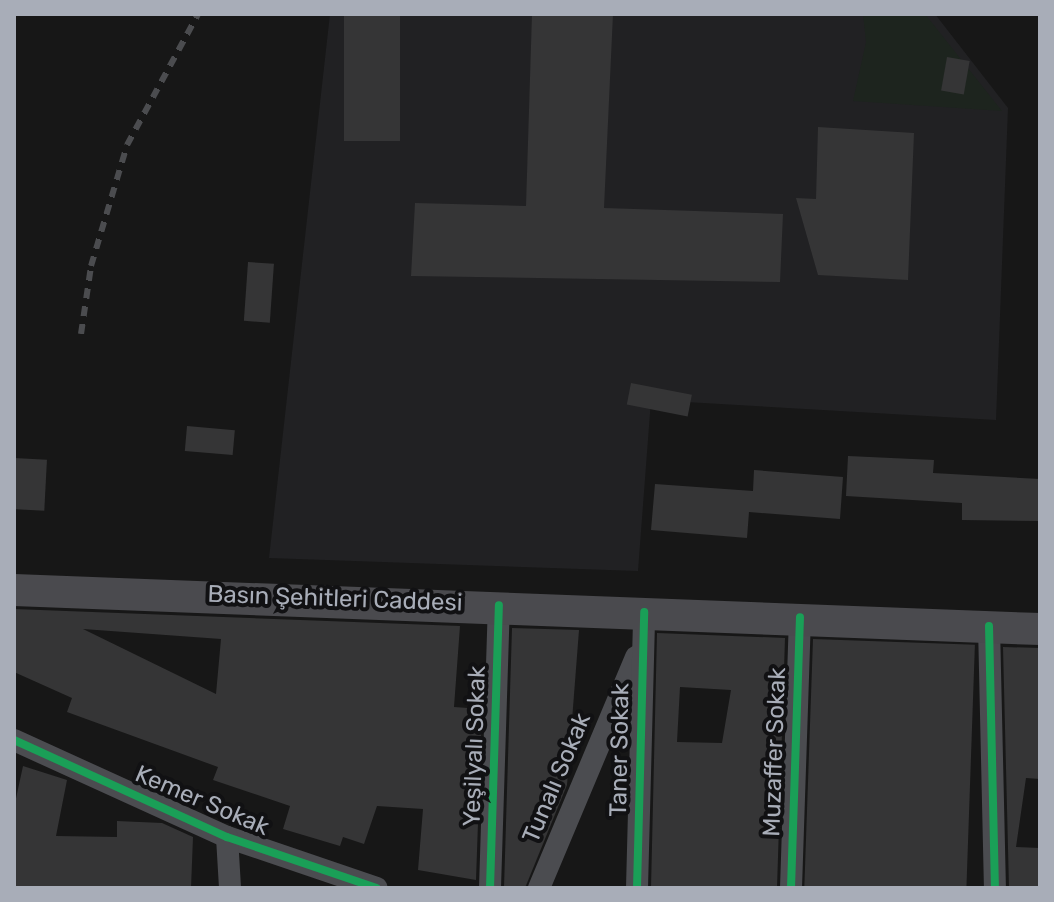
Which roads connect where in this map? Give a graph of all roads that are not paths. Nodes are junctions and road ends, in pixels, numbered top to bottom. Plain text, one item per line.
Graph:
1 (14, 590) edge
2 (499, 605) junction
3 (800, 617) junction
4 (989, 626) junction
5 (643, 628) junction
6 (1040, 629) edge
7 (14, 740) edge
8 (227, 837) junction
9 (230, 888) edge
10 (377, 888) edge
11 (490, 888) edge
12 (539, 888) edge
13 (637, 888) edge
14 (791, 888) edge
15 (995, 888) edge

1 - 2 main road, Basın Şehitleri Caddesi
2 - 5 main road, Basın Şehitleri Caddesi
2 - 11 street, Yeşilyalı Sokak
3 - 4 main road, Basın Şehitleri Caddesi
3 - 5 main road, Basın Şehitleri Caddesi
3 - 14 street, Muzaffer Sokak
4 - 6 main road, Basın Şehitleri Caddesi
4 - 15 street
5 - 12 street, Tunalı Sokak
5 - 13 street, Taner Sokak
7 - 8 street, Kemer Sokak
8 - 9 street
8 - 10 street, Kemer Sokak

